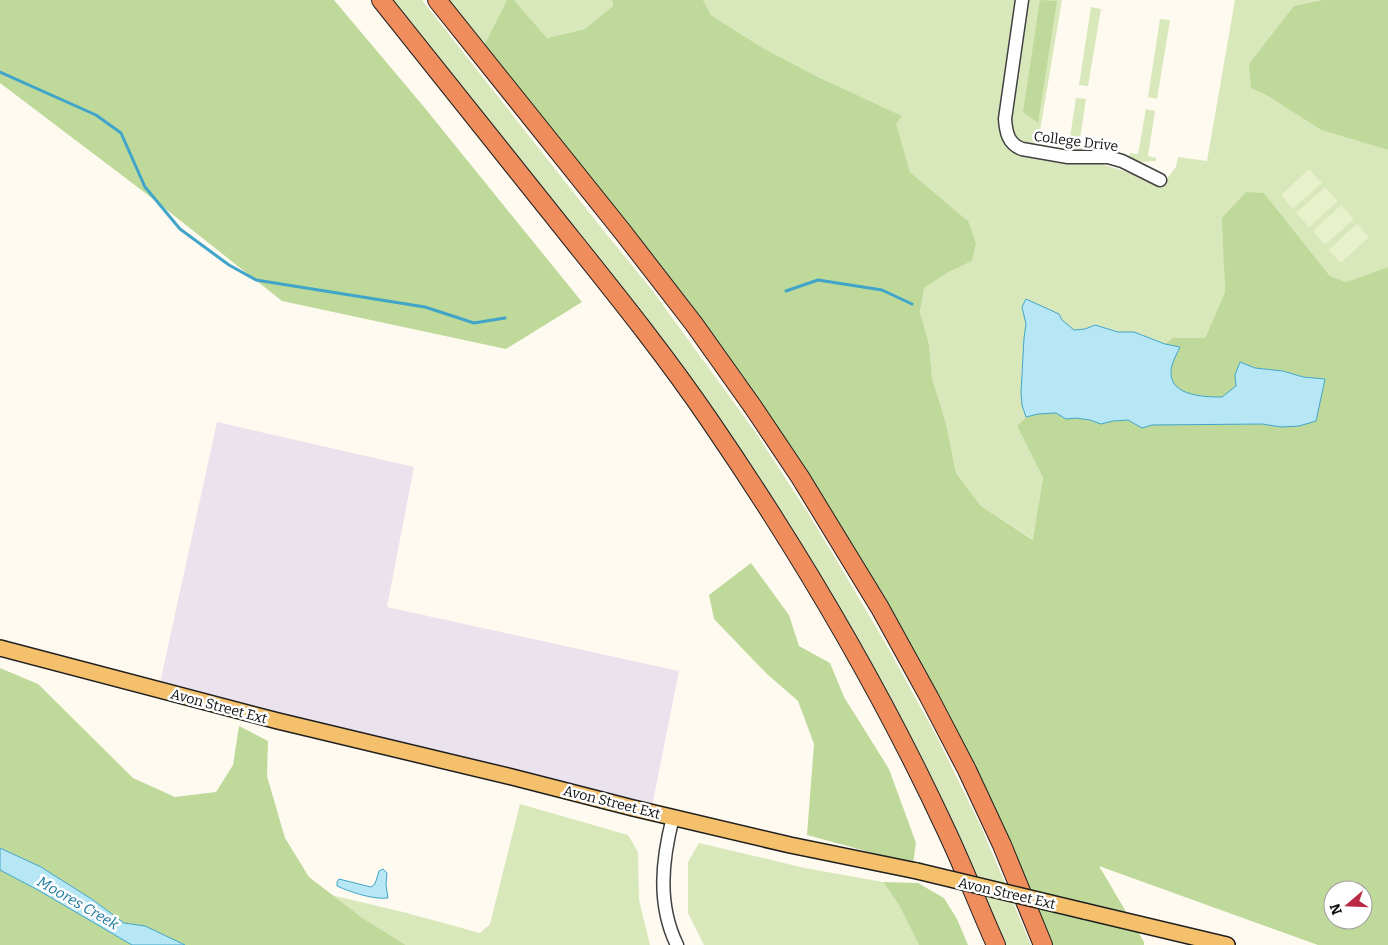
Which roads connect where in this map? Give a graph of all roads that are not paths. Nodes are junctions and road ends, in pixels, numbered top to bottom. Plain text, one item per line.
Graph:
1 (381, 0) edge
2 (437, 0) edge
3 (1022, 0) edge
4 (1160, 180) dead end
5 (0, 648) edge
6 (673, 817) junction
7 (677, 945) edge
8 (996, 945) edge
9 (1044, 945) edge
10 (1227, 945) edge

1 - 8 highway
2 - 9 highway
3 - 4 street, College Drive
5 - 6 main road, Avon Street Ext
6 - 7 street
6 - 10 main road, Avon Street Ext, bridge

